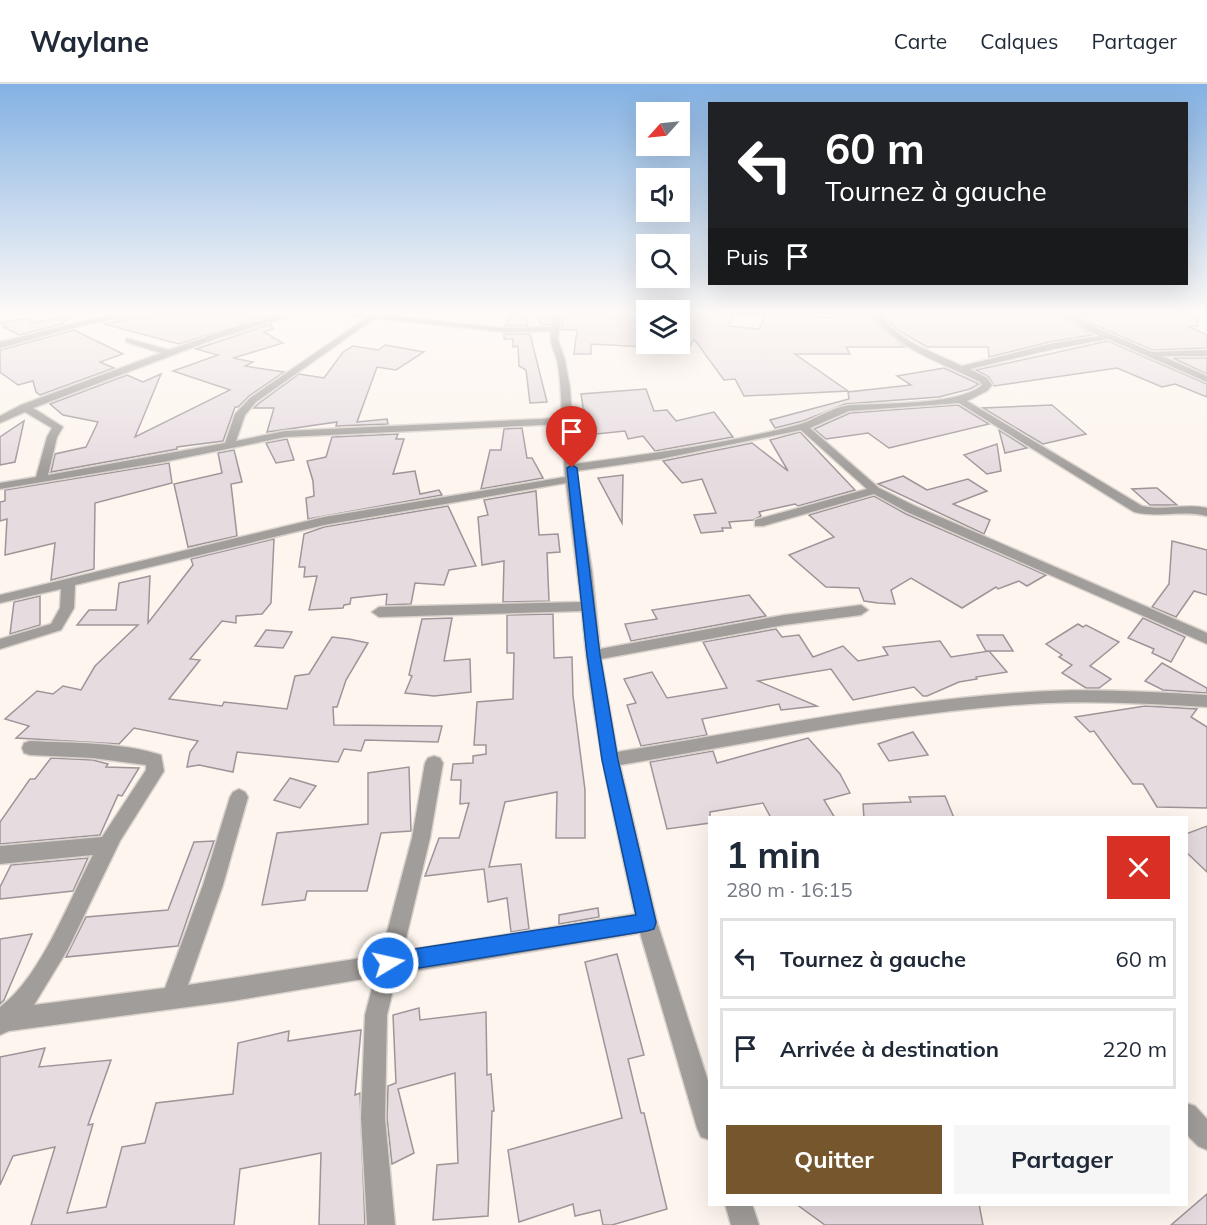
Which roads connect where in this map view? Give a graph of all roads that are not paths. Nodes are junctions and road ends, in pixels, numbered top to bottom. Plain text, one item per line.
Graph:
1 (133, 365) edge
2 (302, 365) edge
3 (562, 365) edge
4 (958, 365) edge
5 (975, 365) edge
6 (1176, 365) edge
7 (964, 368) junction
8 (1207, 379) edge
9 (961, 400) junction
10 (24, 407) junction
11 (0, 420) edge
12 (567, 421) junction
13 (803, 427) junction
14 (230, 444) junction
15 (572, 473) junction
16 (41, 480) junction
17 (0, 486) edge
18 (875, 490) junction
19 (1207, 512) edge
20 (759, 523) dead end
21 (68, 582) junction
22 (0, 599) edge
23 (588, 606) junction
24 (861, 610) dead end
25 (379, 612) dead end
26 (1207, 639) edge
27 (0, 644) edge
28 (594, 655) junction
29 (1207, 701) edge
30 (30, 748) dead end
31 (610, 760) junction
32 (434, 763) dead end
33 (239, 797) dead end
34 (108, 845) junction
35 (0, 855) edge
36 (647, 922) junction
37 (388, 963) junction
38 (172, 998) junction
39 (1, 1022) edge
40 (1188, 1117) edge
41 (708, 1121) edge
42 (1207, 1137) edge
43 (739, 1206) edge
44 (381, 1225) edge
45 (745, 1225) edge

1 - 10 street
2 - 14 street
3 - 12 street
4 - 7 street
5 - 7 street
6 - 8 street
7 - 9 street
9 - 13 street
9 - 19 street
10 - 11 street
10 - 16 street
12 - 14 street
12 - 15 street
13 - 15 street
13 - 18 street
14 - 16 street
15 - 21 street
15 - 23 street
16 - 17 street
18 - 20 street
18 - 26 street
21 - 22 street
21 - 27 street
23 - 25 street
23 - 28 street
24 - 28 street
28 - 31 street
29 - 31 street
30 - 34 street
31 - 36 street
32 - 37 street
33 - 38 street
34 - 35 street
34 - 39 street
36 - 37 street
36 - 41 street
37 - 38 street
37 - 44 street
38 - 39 street
40 - 42 street
43 - 45 street

